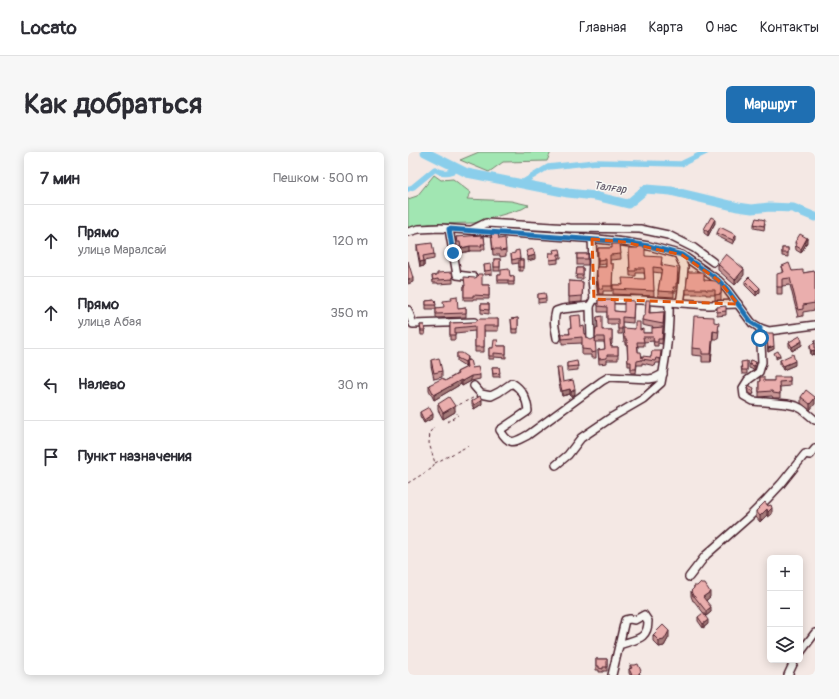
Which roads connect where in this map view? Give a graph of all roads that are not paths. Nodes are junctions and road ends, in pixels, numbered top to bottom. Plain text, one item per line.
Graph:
1 (449, 229) junction
2 (472, 231) junction
3 (408, 232) edge
4 (592, 239) junction
5 (678, 254) junction
6 (713, 262) dead end
7 (473, 276) edge
8 (594, 299) junction
9 (669, 303) junction
10 (680, 303) junction
11 (738, 304) junction
12 (590, 306) junction
13 (408, 310) edge
14 (475, 322) edge
15 (815, 325) edge
16 (760, 328) junction
17 (558, 338) dead end
18 (591, 340) edge
19 (663, 374) junction
20 (474, 386) dead end
21 (815, 420) edge
22 (815, 449) edge
23 (556, 465) dead end
24 (689, 577) dead end
25 (815, 633) edge
26 (619, 645) junction
27 (803, 649) edge
28 (794, 663) edge
29 (612, 675) edge
30 (788, 675) edge

1 - 2 street
1 - 3 street
1 - 7 street
2 - 4 street
2 - 6 street
4 - 5 street
4 - 8 street
5 - 10 street
5 - 11 street
8 - 9 street
8 - 12 street
9 - 10 street
9 - 19 street
10 - 11 street
11 - 16 street
12 - 17 street
12 - 18 street
13 - 14 street
15 - 16 street
16 - 21 street
19 - 20 street
19 - 23 street
22 - 24 street
25 - 27 street
26 - 26 street
26 - 29 street
28 - 30 street

